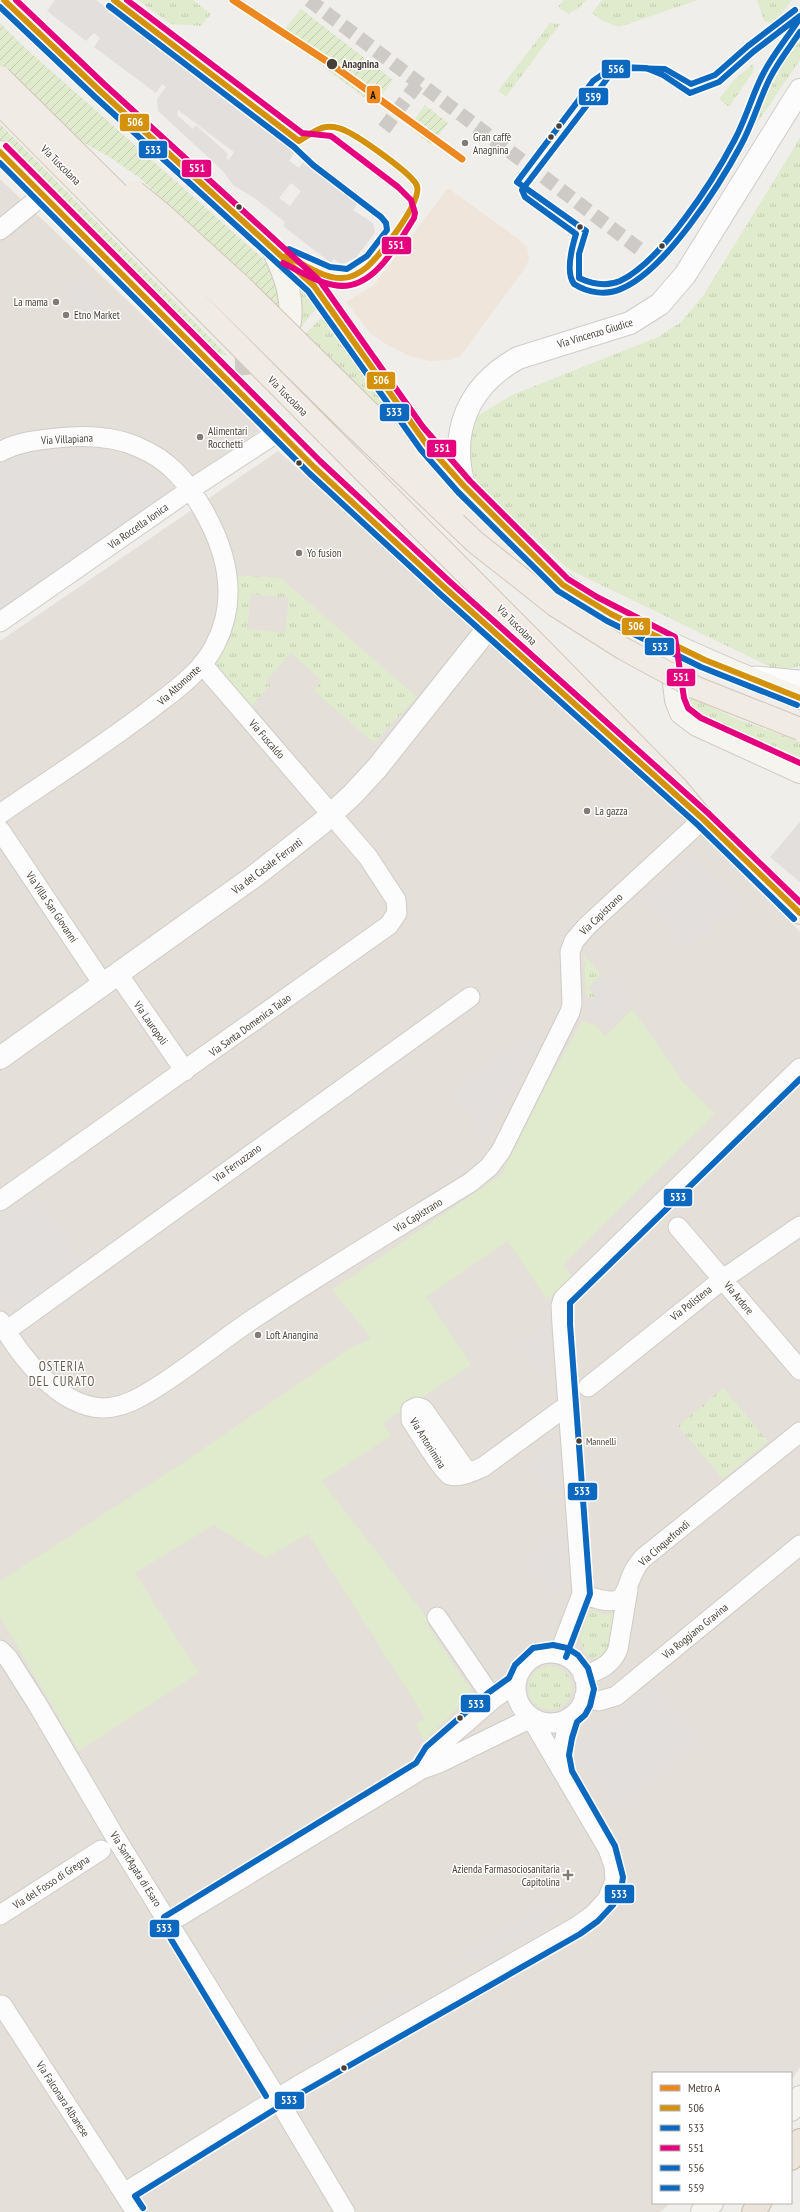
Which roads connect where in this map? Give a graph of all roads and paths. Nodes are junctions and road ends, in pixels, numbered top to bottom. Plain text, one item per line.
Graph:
1 (4, 0) edge
2 (0, 76) edge
3 (800, 90) edge
4 (0, 104) edge
5 (0, 152) edge
6 (92, 165) junction
7 (44, 194) junction
8 (0, 230) edge
9 (274, 250) junction
10 (290, 322) tunnel mouth
11 (210, 360) junction
12 (235, 365) tunnel mouth
13 (278, 432) junction
14 (0, 452) edge
15 (191, 489) junction
16 (463, 495) junction
17 (0, 622) edge
18 (489, 627) junction
19 (670, 642) junction
20 (202, 664) junction
21 (738, 673) junction
22 (800, 680) edge
23 (800, 698) edge
24 (800, 729) edge
25 (800, 772) edge
26 (0, 814) edge
27 (333, 814) junction
28 (703, 819) junction
29 (0, 830) edge
30 (800, 913) edge
31 (110, 979) junction
32 (470, 996) dead end
33 (0, 1058) edge
34 (800, 1068) edge
35 (185, 1071) junction
36 (0, 1201) edge
37 (800, 1226) edge
38 (678, 1227) dead end
39 (723, 1279) junction
40 (3, 1326) edge
41 (800, 1370) edge
42 (588, 1387) dead end
43 (568, 1405) junction
44 (800, 1432) edge
45 (468, 1473) dead end
46 (800, 1545) edge
47 (628, 1590) junction
48 (582, 1594) junction
49 (437, 1618) dead end
50 (0, 1650) edge
51 (552, 1654) junction
52 (583, 1676) junction
53 (516, 1683) junction
54 (584, 1698) junction
55 (493, 1699) junction
56 (570, 1717) junction
57 (532, 1718) junction
58 (422, 1769) junction
59 (564, 1774) junction
60 (101, 1850) dead end
61 (0, 1915) edge
62 (170, 1922) junction
63 (2, 2005) dead end
64 (800, 2097) edge
65 (277, 2098) junction
66 (792, 2109) edge
67 (800, 2140) edge
68 (800, 2149) edge
69 (792, 2159) edge
70 (792, 2160) edge
71 (124, 2193) junction
72 (711, 2204) edge
73 (759, 2204) edge
74 (136, 2212) edge
75 (345, 2212) edge
76 (702, 2212) edge
77 (753, 2212) edge

1 - 9 main road
2 - 6 main road, Via Tuscolana, bridge
3 - 16 street, Via Vincenzo Giudice
4 - 28 main road, Via Tuscolana, bridge
5 - 7 main road, Via Tuscolana
6 - 16 main road, bridge
6 - 24 main road, Via Tuscolana, bridge
7 - 8 street
7 - 11 main road, Via Tuscolana
9 - 10 main road
9 - 16 main road
11 - 12 main road
11 - 13 main road, Via Tuscolana
13 - 15 street, Via Roccella Ionica
13 - 18 main road, Via Tuscolana
14 - 15 street, Via Villapiana
15 - 17 street, Via Roccella Ionica
15 - 20 street, Via Altomonte
16 - 19 main road
18 - 27 street, Via del Casale Ferranti
18 - 28 main road, Via Tuscolana
19 - 21 main road
19 - 25 main road
20 - 26 street, Via Altomonte
20 - 27 street, Via Fuscaldo
21 - 22 street
21 - 23 main road
27 - 31 street, Via del Casale Ferranti
27 - 35 street, Via Santa Domenica Talao
28 - 30 main road
28 - 40 street, Via Capistrano
29 - 31 street, Via Villa San Giovanni
31 - 33 street, Via del Casale Ferranti
31 - 35 street, Via Lauropoli
32 - 40 street, Via Ferruzzano
34 - 43 street
35 - 36 street, Via Santa Domenica Talao
37 - 39 street, Via Polistena
38 - 39 street, Via Ardore
39 - 41 street, Via Ardore
39 - 42 street, Via Polistena
43 - 45 street
43 - 48 street
44 - 47 street, Via Cinquefrondi
46 - 54 street, Via Roggiano Gravina
47 - 48 street
47 - 52 street, Via Cinquefrondi
48 - 51 street
49 - 55 street
50 - 62 street, Via Sant'Agata di Esaro
51 - 52 street
51 - 53 street
52 - 54 street
53 - 55 street
53 - 57 street
54 - 56 street
55 - 58 street
56 - 57 street
56 - 59 street
57 - 58 street
57 - 59 street
58 - 62 street
59 - 65 street
60 - 61 street, Via del Fosso di Gregna
62 - 65 street, Via Sant'Agata di Esaro
63 - 71 street, Via Falconara Albanese
64 - 66 main road
65 - 71 street
65 - 75 street, Via Sant'Agata di Esaro
67 - 69 highway
68 - 70 highway
71 - 74 street, Via Falconara Albanese
72 - 76 main road
73 - 77 highway

